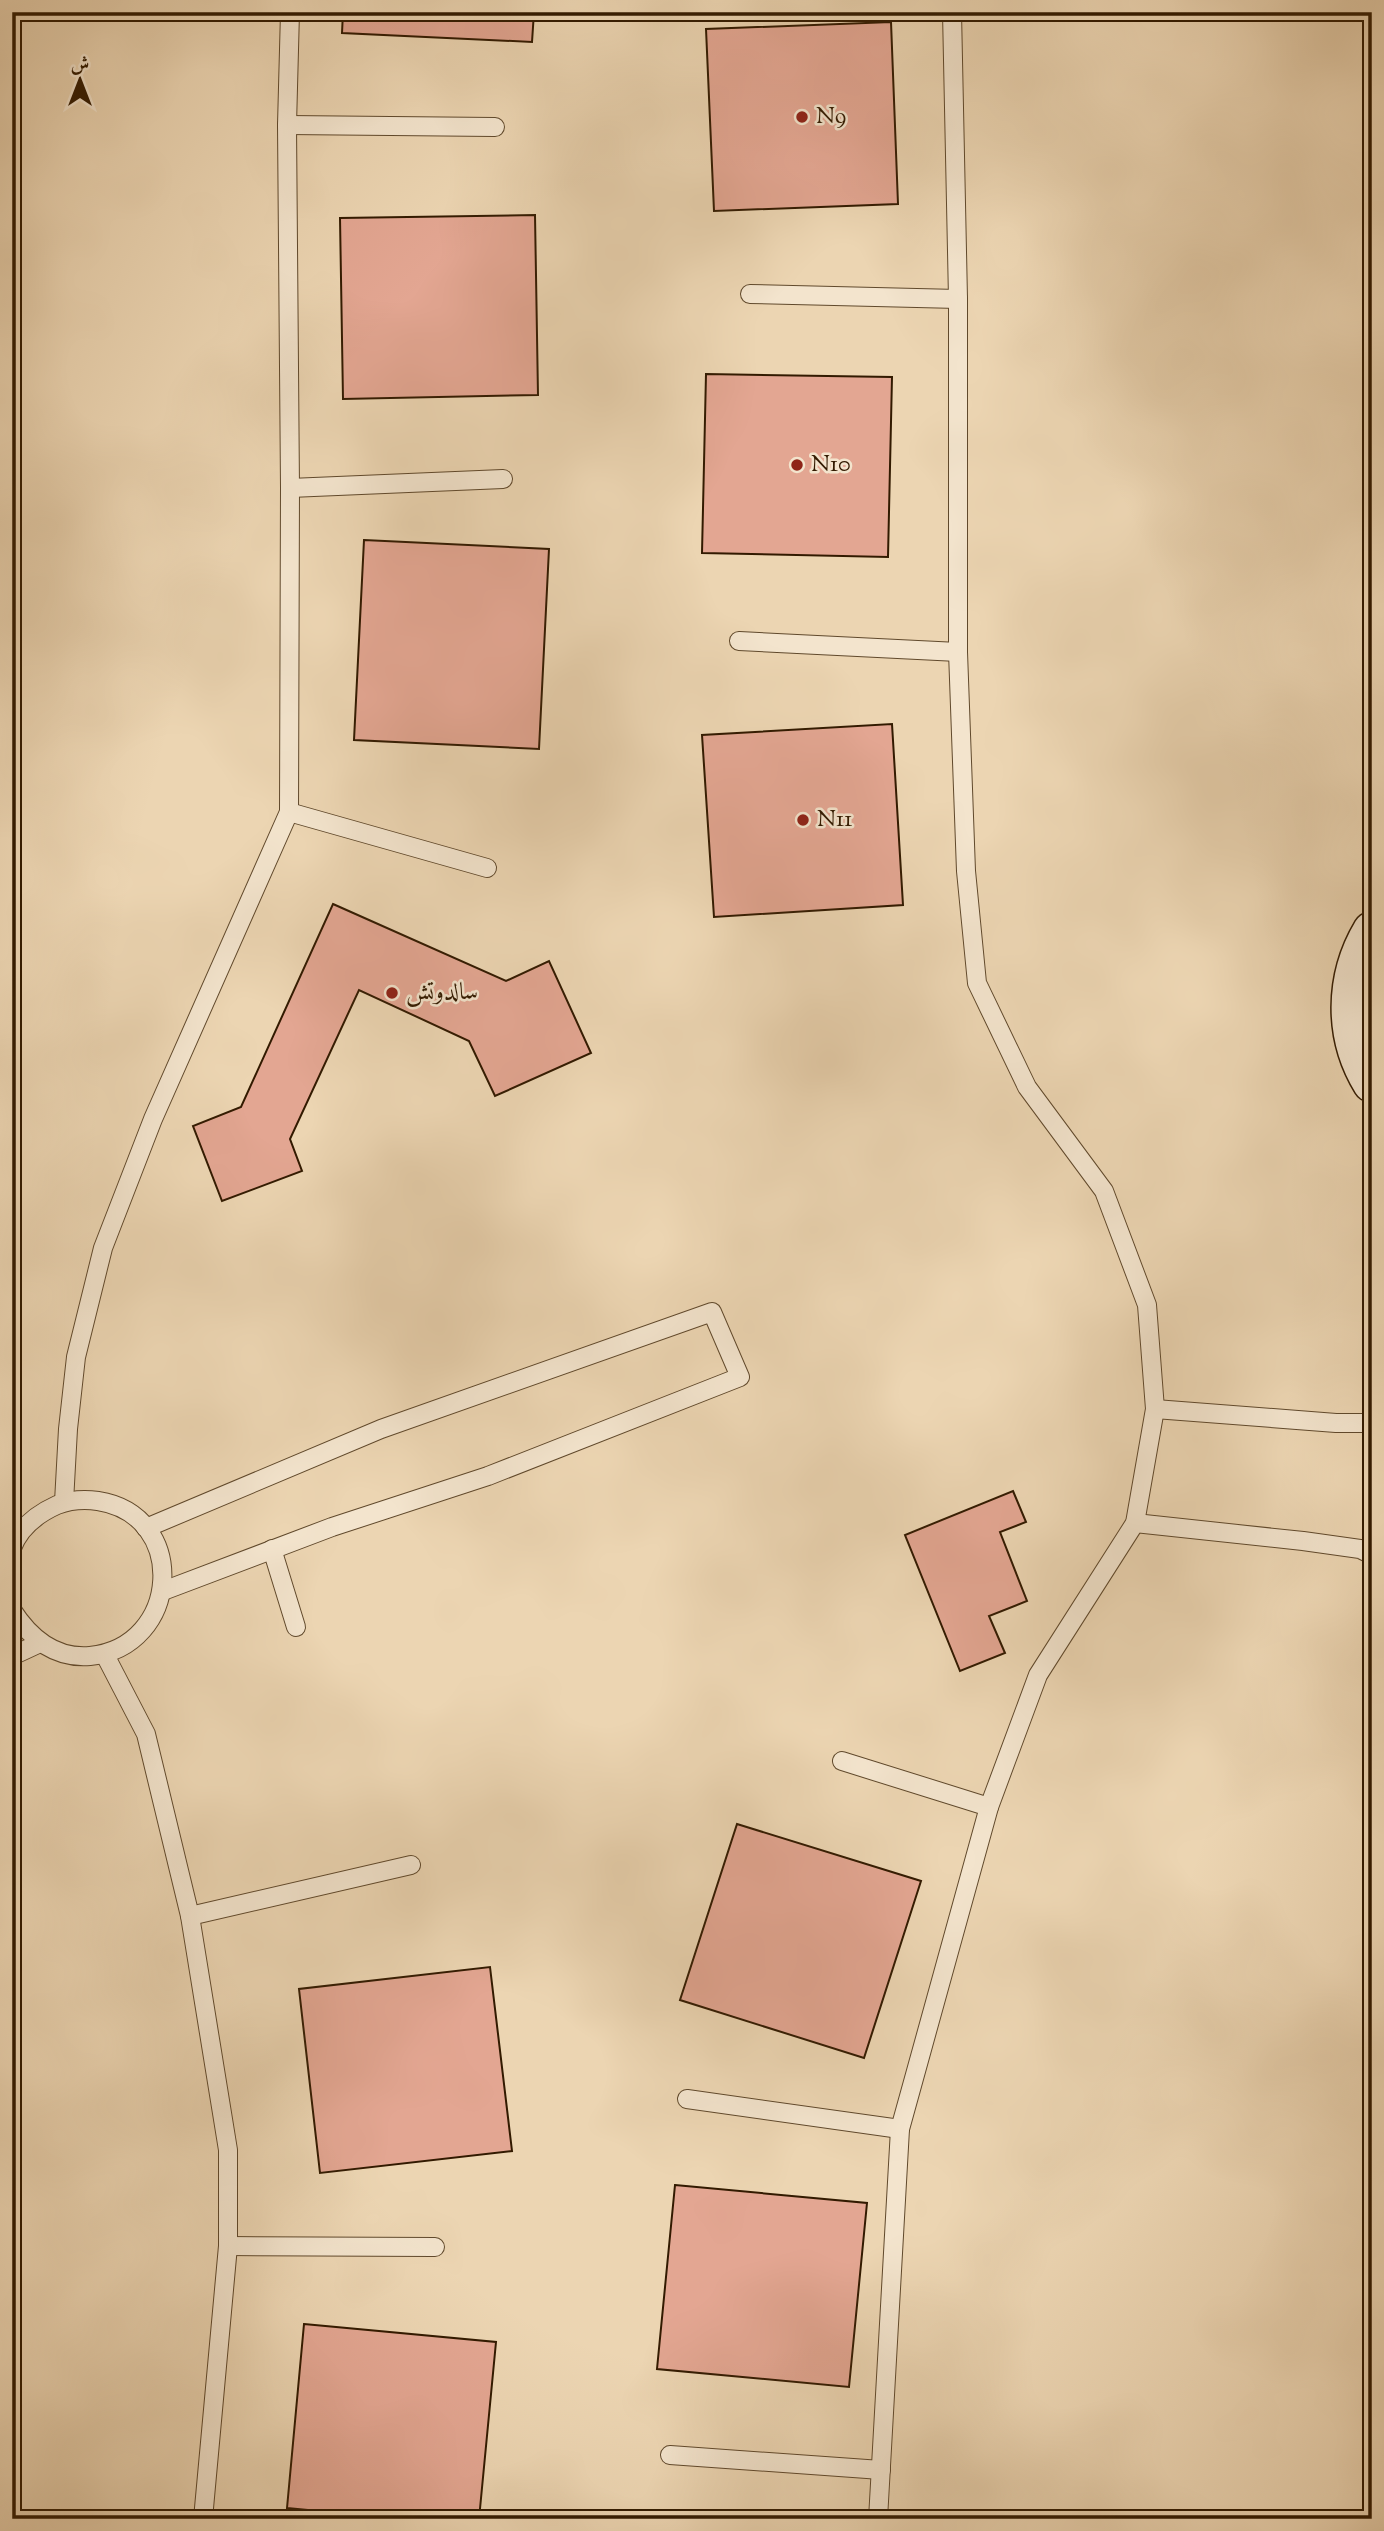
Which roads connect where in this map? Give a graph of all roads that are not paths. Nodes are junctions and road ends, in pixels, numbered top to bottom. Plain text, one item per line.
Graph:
1 (290, 12) edge
2 (952, 12) edge
3 (287, 125) junction
4 (495, 127) dead end
5 (750, 294) dead end
6 (958, 299) junction
7 (503, 479) dead end
8 (290, 488) junction
9 (738, 641) dead end
10 (958, 652) junction
11 (289, 812) junction
12 (487, 868) dead end
13 (1372, 931) edge
14 (1372, 1083) edge
15 (1155, 1409) junction
16 (1372, 1423) edge
17 (64, 1502) junction
18 (1135, 1523) junction
19 (146, 1528) junction
20 (13, 1545) edge
21 (272, 1549) junction
22 (1372, 1555) edge
23 (163, 1591) junction
24 (12, 1610) edge
25 (296, 1627) dead end
26 (40, 1643) junction
27 (105, 1655) junction
28 (12, 1656) edge
29 (842, 1761) dead end
30 (989, 1807) junction
31 (411, 1865) dead end
32 (190, 1916) junction
33 (687, 2099) dead end
34 (900, 2129) junction
35 (228, 2246) junction
36 (435, 2247) dead end
37 (670, 2455) dead end
38 (881, 2470) junction
39 (203, 2519) edge
40 (878, 2519) edge

1 - 3 lane
2 - 6 lane
3 - 4 lane
3 - 8 lane
5 - 6 lane
6 - 10 lane
7 - 8 lane
8 - 11 lane
9 - 10 lane
10 - 15 lane
11 - 12 lane
11 - 17 lane
13 - 14 street
15 - 16 lane
15 - 18 lane
17 - 19 lane
17 - 20 lane
18 - 22 lane
18 - 30 lane
19 - 21 lane
19 - 23 lane
21 - 23 lane
21 - 25 lane
23 - 27 lane
24 - 26 lane
26 - 27 lane
26 - 28 lane
27 - 32 lane
29 - 30 lane
30 - 34 lane
31 - 32 lane
32 - 35 lane
33 - 34 lane
34 - 38 lane
35 - 36 lane
35 - 39 lane
37 - 38 lane
38 - 40 lane

